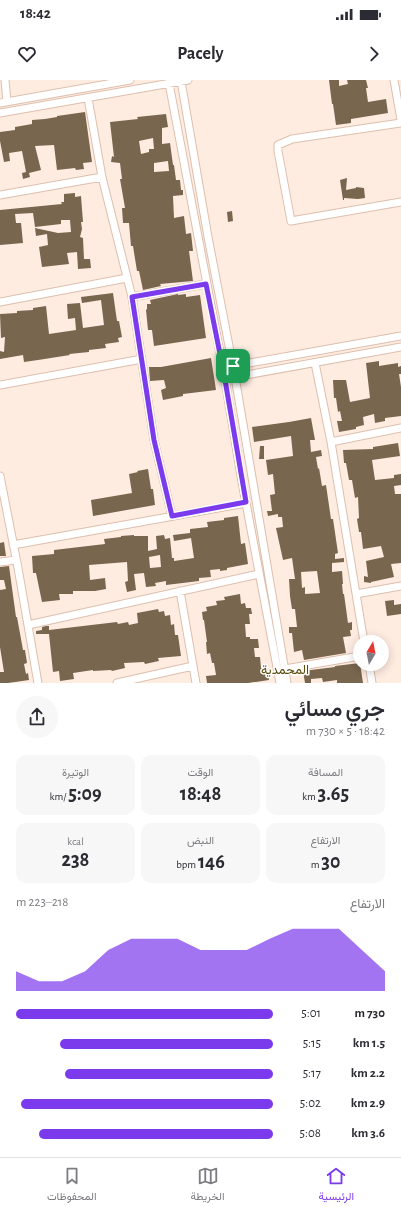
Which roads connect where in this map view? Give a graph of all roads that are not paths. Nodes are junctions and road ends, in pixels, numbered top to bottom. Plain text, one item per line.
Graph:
1 (6, 80) edge
2 (130, 80) edge
3 (183, 80) edge
4 (394, 80) edge
5 (170, 82) edge
6 (88, 98) junction
7 (4, 103) edge
8 (0, 113) edge
9 (401, 122) edge
10 (102, 177) junction
11 (0, 195) edge
12 (401, 202) edge
13 (127, 278) junction
14 (206, 284) junction
15 (132, 297) junction
16 (0, 302) edge
17 (401, 336) edge
18 (401, 347) edge
19 (142, 359) junction
20 (315, 363) junction
21 (233, 366) junction
22 (224, 374) junction
23 (235, 377) junction
24 (0, 385) edge
25 (401, 428) edge
26 (330, 442) junction
27 (0, 476) edge
28 (246, 502) junction
29 (172, 516) junction
30 (13, 545) junction
31 (16, 560) junction
32 (0, 562) edge
33 (259, 574) junction
34 (401, 586) edge
35 (180, 591) junction
36 (356, 594) junction
37 (28, 625) junction
38 (363, 635) edge
39 (353, 657) edge
40 (193, 666) junction
41 (285, 669) junction
42 (369, 671) edge
43 (38, 683) edge
44 (117, 683) edge
45 (196, 683) edge
46 (280, 683) edge
47 (287, 683) edge
48 (372, 683) edge

1 - 7 street
2 - 7 street
3 - 5 street
3 - 21 street
4 - 9 street
5 - 6 street
5 - 14 street
6 - 8 street
6 - 10 street
9 - 12 street
10 - 11 street
10 - 13 street
13 - 15 street
13 - 16 street
14 - 15 street
14 - 22 street
15 - 19 street
17 - 21 street
18 - 20 street
19 - 24 street
19 - 29 street
20 - 23 street
20 - 26 street
21 - 22 street
21 - 23 street
22 - 23 street
22 - 28 street
23 - 41 street
25 - 26 street
26 - 36 street
27 - 30 street
28 - 29 street
28 - 33 street
29 - 30 street
30 - 31 street
31 - 32 street
31 - 37 street
33 - 35 street
33 - 46 street
34 - 36 street
35 - 37 street
35 - 40 street
36 - 38 street
37 - 43 street
39 - 41 street
40 - 44 street
40 - 45 street
41 - 47 street
42 - 48 street

